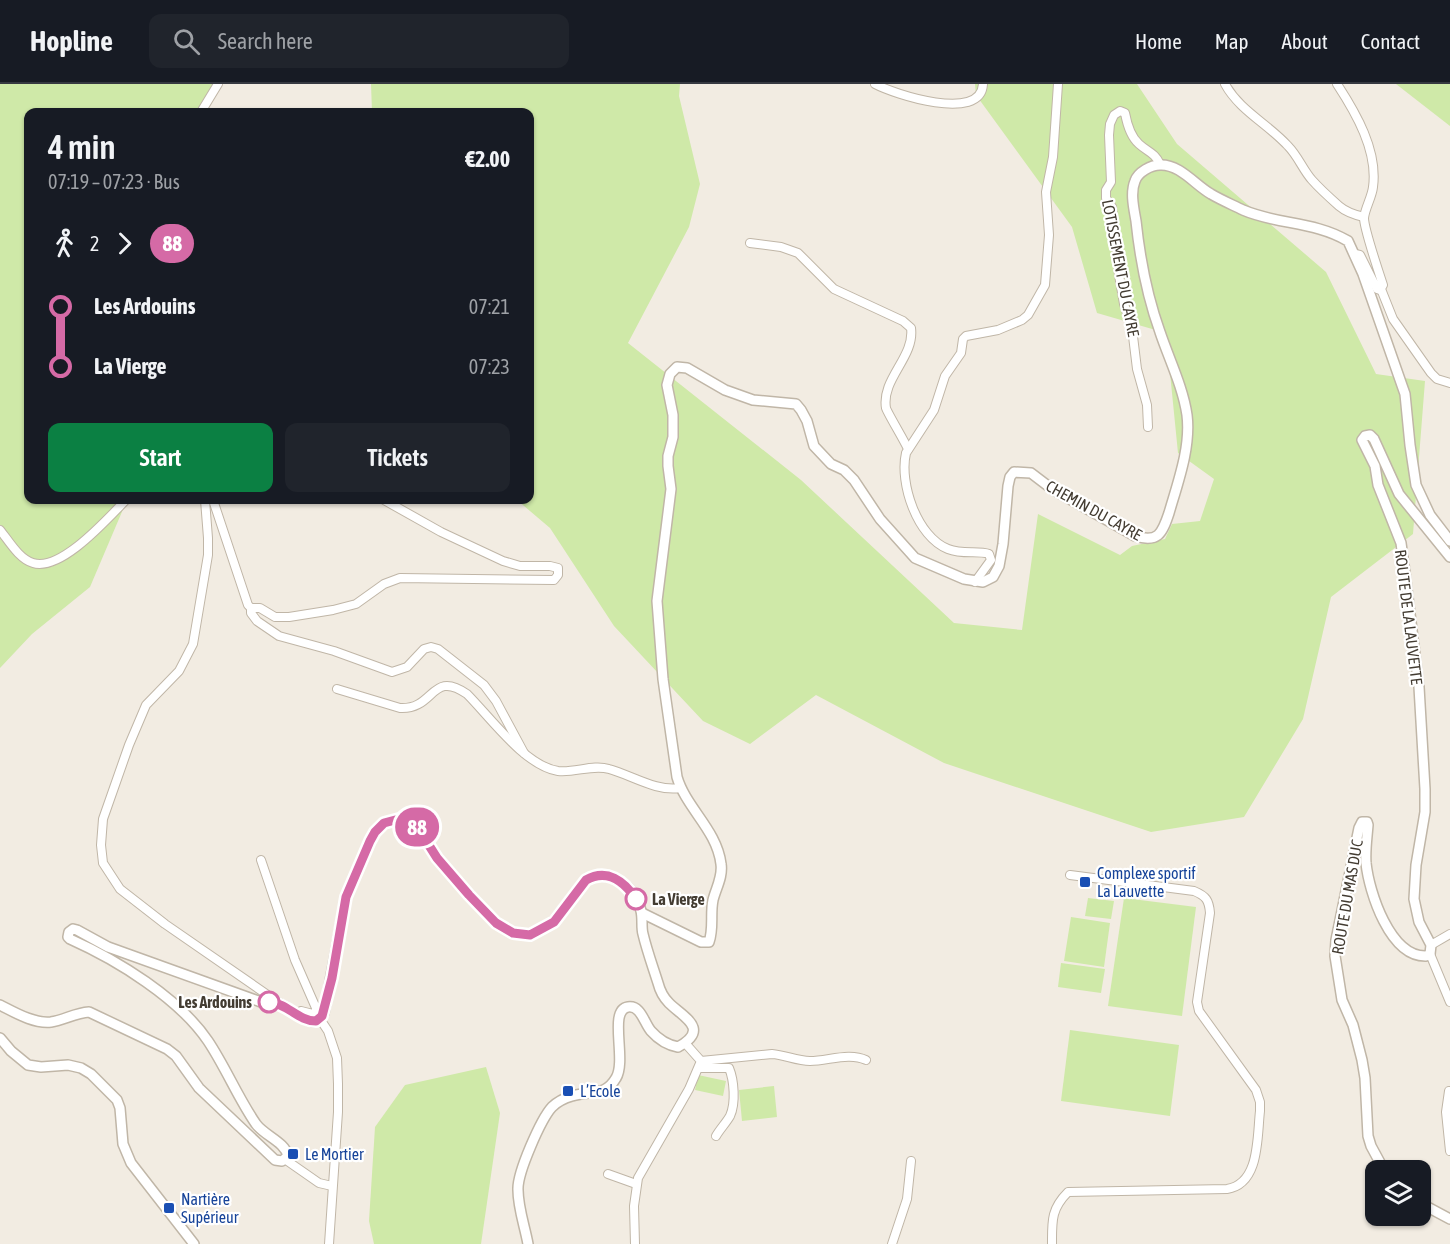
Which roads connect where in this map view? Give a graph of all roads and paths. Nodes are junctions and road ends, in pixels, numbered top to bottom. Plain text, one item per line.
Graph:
1 (218, 84) edge
2 (875, 84) edge
3 (983, 84) edge
4 (1058, 84) edge
5 (1225, 84) edge
6 (1337, 84) edge
7 (203, 108) edge
8 (1160, 165) junction
9 (1364, 217) junction
10 (750, 243) dead end
11 (1355, 254) junction
12 (1381, 289) junction
13 (1450, 383) edge
14 (1148, 427) dead end
15 (908, 449) junction
16 (122, 504) edge
17 (205, 504) edge
18 (214, 504) edge
19 (391, 504) edge
20 (0, 531) edge
21 (1450, 541) edge
22 (1450, 557) edge
23 (975, 582) junction
24 (251, 608) junction
25 (337, 688) dead end
26 (524, 753) junction
27 (680, 788) junction
28 (261, 860) dead end
29 (1070, 875) dead end
30 (642, 913) junction
31 (1450, 934) edge
32 (1431, 949) junction
33 (272, 1002) junction
34 (1450, 1002) edge
35 (0, 1005) edge
36 (297, 1014) junction
37 (320, 1019) junction
38 (0, 1038) edge
39 (685, 1043) junction
40 (866, 1060) dead end
41 (700, 1064) junction
42 (1450, 1091) edge
43 (716, 1136) dead end
44 (1450, 1150) edge
45 (285, 1160) junction
46 (1379, 1160) edge
47 (911, 1161) dead end
48 (608, 1174) dead end
49 (636, 1184) junction
50 (332, 1186) junction
51 (1431, 1209) edge
52 (1450, 1219) edge
53 (194, 1244) edge
54 (329, 1244) edge
55 (528, 1244) edge
56 (635, 1244) edge
57 (892, 1244) edge
58 (1052, 1244) edge

1 - 7 street
2 - 3 street
4 - 15 street
5 - 9 street
6 - 9 street
8 - 11 street
8 - 14 street, LOTISSEMENT DU CAYRE
8 - 23 street, CHEMIN DU CAYRE
9 - 12 street
10 - 15 street
11 - 12 street
11 - 21 street
12 - 13 street
15 - 23 street
16 - 20 street
17 - 33 street
18 - 24 street
19 - 24 street
22 - 32 street, ROUTE DE LA LAUVETTE
23 - 27 street
24 - 26 street
25 - 26 street
26 - 27 street
27 - 30 street
28 - 36 street
29 - 58 street
30 - 37 street
30 - 39 street
31 - 32 street
32 - 34 street
32 - 46 street, ROUTE DU MAS DUC
33 - 36 street
33 - 45 street
35 - 45 street
36 - 37 street
37 - 50 street
38 - 53 street
39 - 41 street
39 - 55 street
40 - 41 street
41 - 43 street
41 - 49 street
42 - 44 street
45 - 50 street
47 - 57 street
48 - 49 street
49 - 56 street
50 - 54 street
51 - 52 street

